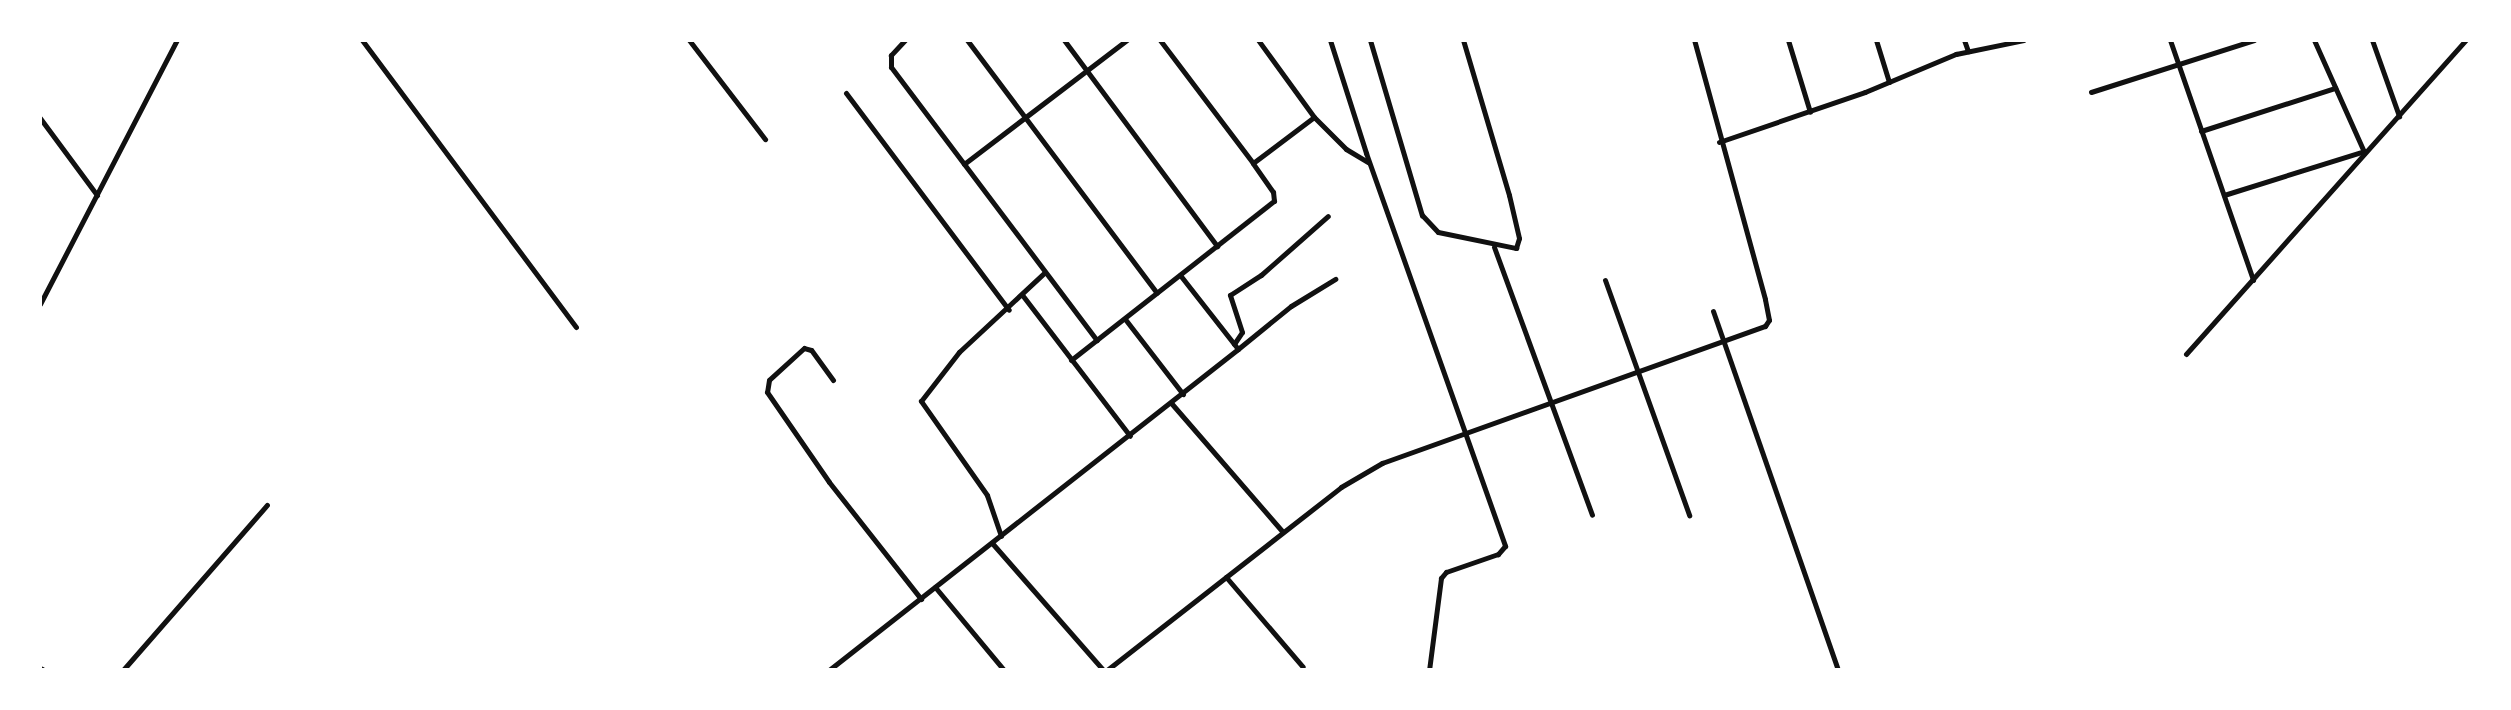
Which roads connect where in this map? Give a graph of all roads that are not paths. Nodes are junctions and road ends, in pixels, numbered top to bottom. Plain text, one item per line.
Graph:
1 (177, 40) edge
2 (362, 40) edge
3 (689, 40) edge
4 (905, 40) edge
5 (967, 40) edge
6 (1064, 40) edge
7 (1127, 40) edge
8 (1160, 40) edge
9 (1258, 40) edge
10 (1330, 40) edge
11 (1370, 40) edge
12 (1463, 40) edge
13 (1694, 40) edge
14 (1788, 40) edge
15 (1876, 40) edge
16 (1964, 40) edge
17 (2024, 40) edge
18 (2170, 40) edge
19 (2254, 40) edge
20 (2314, 40) edge
21 (2372, 40) edge
22 (2453, 40) edge
23 (2466, 40) edge
24 (1968, 51) junction
25 (2457, 51) junction
26 (2178, 64) junction
27 (1087, 70) junction
28 (1889, 82) junction
29 (2335, 88) junction
30 (2091, 92) dead end
31 (846, 93) dead end
32 (1810, 112) junction
33 (2399, 116) junction
34 (1025, 117) junction
35 (1314, 117) junction
36 (40, 118) edge
37 (2201, 131) junction
38 (765, 139) dead end
39 (1719, 142) junction
40 (2364, 153) junction
41 (1253, 163) junction
42 (1369, 163) junction
43 (964, 164) junction
44 (97, 195) junction
45 (2224, 195) junction
46 (1328, 216) dead end
47 (1217, 246) junction
48 (1494, 246) junction
49 (1045, 272) junction
50 (1180, 275) junction
51 (1335, 279) dead end
52 (1605, 280) dead end
53 (2253, 280) junction
54 (1157, 293) junction
55 (1023, 296) junction
56 (40, 304) edge
57 (1009, 310) junction
58 (1713, 311) dead end
59 (1125, 319) junction
60 (576, 327) dead end
61 (1097, 340) junction
62 (1724, 343) junction
63 (1236, 346) junction
64 (2186, 354) dead end
65 (1071, 360) junction
66 (1637, 374) junction
67 (833, 380) dead end
68 (1183, 394) junction
69 (1172, 404) junction
70 (1551, 404) junction
71 (1465, 434) junction
72 (1130, 436) junction
73 (267, 505) dead end
74 (1592, 515) dead end
75 (1689, 515) dead end
76 (1283, 532) junction
77 (1001, 536) junction
78 (992, 543) junction
79 (1226, 577) junction
80 (935, 587) junction
81 (921, 599) junction
82 (1303, 667) dead end
83 (123, 670) edge
84 (829, 670) edge
85 (1004, 670) edge
86 (1105, 670) edge
87 (1429, 670) edge
88 (1838, 670) edge

1 - 44 street
2 - 60 street
3 - 38 street
4 - 43 street
5 - 34 street
6 - 27 street
7 - 27 street
8 - 41 street
9 - 35 street
10 - 42 street
11 - 48 street
12 - 48 street
13 - 39 street
14 - 32 street
15 - 28 street
16 - 24 street
17 - 24 street
18 - 26 street
19 - 26 street
20 - 29 street
21 - 33 street
22 - 25 street
23 - 25 street
24 - 28 street
25 - 33 street
26 - 30 street
26 - 37 street
27 - 34 street
27 - 47 street
28 - 32 street
29 - 37 street
29 - 40 street
31 - 57 street
32 - 39 street
33 - 40 street
34 - 43 street
34 - 54 street
35 - 41 street
35 - 42 street
36 - 44 street
37 - 45 street
39 - 62 street
40 - 45 street
40 - 53 street
41 - 47 street
42 - 71 street
43 - 49 street
44 - 56 street
45 - 53 street
46 - 63 street
47 - 50 street
48 - 70 street
49 - 55 street
49 - 61 street
50 - 54 street
50 - 63 street
51 - 63 street
52 - 66 street
53 - 64 street
54 - 59 street
55 - 57 street
55 - 65 street
57 - 77 street
58 - 62 street
59 - 61 street
59 - 68 street
61 - 65 street
62 - 66 street
62 - 88 street
63 - 68 street
65 - 72 street
66 - 70 street
66 - 75 street
67 - 81 street
68 - 69 street
69 - 72 street
69 - 76 street
70 - 71 street
70 - 74 street
71 - 76 street
71 - 87 street
72 - 77 street
73 - 83 street
76 - 79 street
77 - 78 street
78 - 80 street
78 - 86 street
79 - 82 street
79 - 86 street
80 - 81 street
80 - 85 street
81 - 84 street

